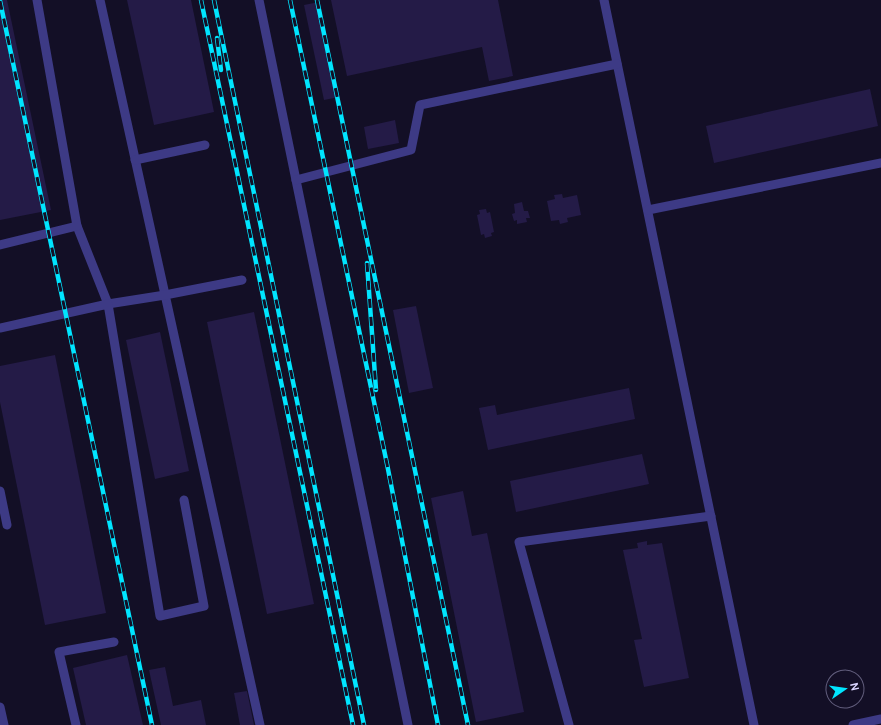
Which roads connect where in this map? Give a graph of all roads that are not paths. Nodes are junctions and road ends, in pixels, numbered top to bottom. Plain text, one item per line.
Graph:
1 (36, 0) edge
2 (100, 0) edge
3 (259, 0) edge
4 (604, 0) edge
5 (617, 64) junction
6 (205, 145) dead end
7 (135, 160) junction
8 (881, 163) edge
9 (296, 180) junction
10 (648, 210) junction
11 (77, 226) junction
12 (0, 245) edge
13 (242, 280) dead end
14 (165, 295) junction
15 (108, 304) junction
16 (0, 328) edge
17 (0, 491) edge
18 (184, 500) dead end
19 (711, 516) junction
20 (7, 525) dead end
21 (114, 642) dead end
22 (0, 707) edge
23 (881, 719) edge
24 (4, 725) edge
25 (76, 725) edge
26 (260, 725) edge
27 (408, 725) edge
28 (569, 725) edge
29 (754, 725) edge
30 (853, 725) edge

1 - 11 lane
2 - 7 lane
3 - 9 lane
4 - 5 lane
5 - 9 lane
5 - 10 lane
6 - 7 lane
7 - 14 lane
8 - 10 lane
9 - 27 lane
10 - 19 lane
11 - 12 lane
11 - 15 lane
13 - 14 lane
14 - 15 lane
14 - 26 lane
15 - 16 lane
15 - 18 lane
17 - 20 lane
19 - 28 lane
19 - 29 lane
21 - 25 lane
22 - 24 lane
23 - 30 lane

